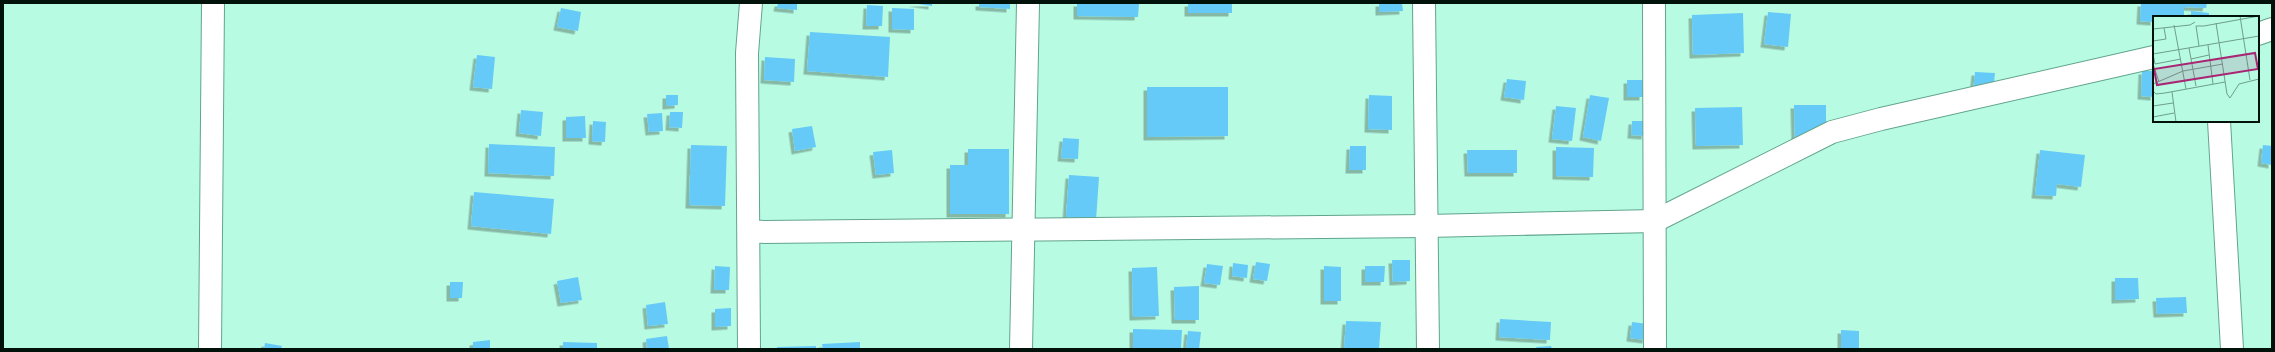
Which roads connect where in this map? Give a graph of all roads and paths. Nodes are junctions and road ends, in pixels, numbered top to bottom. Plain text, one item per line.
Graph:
1 (213, 3) edge
2 (751, 3) edge
3 (1028, 3) edge
4 (1424, 3) edge
5 (1654, 3) edge
6 (2272, 29) edge
7 (2259, 34) edge
8 (2153, 58) edge
9 (2219, 122) edge
10 (1655, 221) junction
11 (1427, 226) junction
12 (1024, 229) junction
13 (749, 232) junction
14 (210, 349) edge
15 (749, 349) edge
16 (1021, 349) edge
17 (1428, 349) edge
18 (1655, 349) edge
19 (2232, 349) edge

1 - 14 street
2 - 13 street
3 - 12 street
4 - 11 street
5 - 10 street
6 - 7 street
8 - 10 street
9 - 19 street
10 - 11 street
10 - 18 street
11 - 12 street
11 - 17 street
12 - 13 street
12 - 16 street
13 - 15 street

